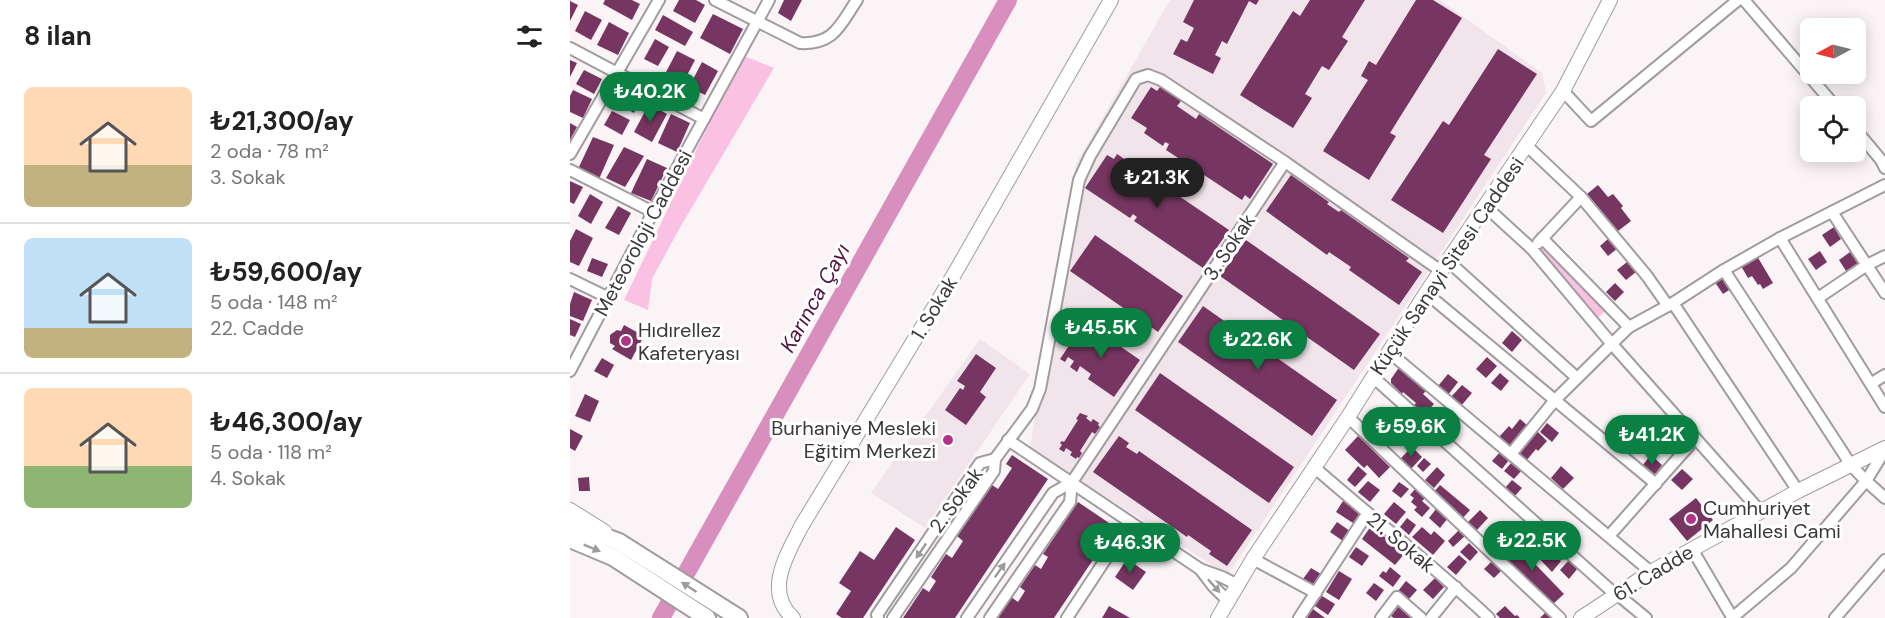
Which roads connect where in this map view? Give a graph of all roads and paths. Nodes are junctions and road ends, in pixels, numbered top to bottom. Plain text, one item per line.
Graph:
1 (659, 0) edge
2 (715, 0) edge
3 (769, 0) edge
4 (856, 0) edge
5 (1111, 0) edge
6 (1610, 0) edge
7 (1738, 0) edge
8 (1744, 0) edge
9 (758, 22) junction
10 (570, 48) edge
11 (616, 72) junction
12 (1563, 91) junction
13 (1826, 96) edge
14 (704, 118) junction
15 (1866, 142) edge
16 (1526, 146) junction
17 (570, 154) edge
18 (1285, 162) junction
19 (1885, 168) edge
20 (570, 170) edge
21 (1885, 185) edge
22 (1581, 197) junction
23 (1485, 206) junction
24 (653, 212) junction
25 (1832, 212) junction
26 (1542, 238) junction
27 (1780, 238) junction
28 (1532, 249) junction
29 (1885, 256) edge
30 (1867, 265) junction
31 (1444, 266) junction
32 (1724, 270) junction
33 (570, 279) edge
34 (1426, 293) junction
35 (1885, 293) edge
36 (609, 298) junction
37 (1818, 298) junction
38 (1670, 304) junction
39 (1629, 327) junction
40 (1611, 343) junction
41 (1389, 352) junction
42 (570, 371) edge
43 (1885, 375) edge
44 (1373, 377) junction
45 (1577, 378) junction
46 (1872, 383) junction
47 (1555, 400) junction
48 (1885, 407) edge
49 (1348, 417) junction
50 (1695, 439) junction
51 (1008, 440) junction
52 (1885, 449) edge
53 (1511, 454) junction
54 (995, 459) junction
55 (1851, 465) junction
56 (1314, 467) junction
57 (1866, 481) junction
58 (1072, 482) junction
59 (1656, 484) junction
60 (1798, 491) junction
61 (1885, 498) edge
62 (570, 510) edge
63 (1761, 512) junction
64 (1367, 514) junction
65 (1130, 522) junction
66 (570, 524) edge
67 (1609, 536) junction
68 (570, 539) edge
69 (616, 549) junction
70 (1692, 549) junction
71 (1253, 559) junction
72 (1885, 560) edge
73 (1200, 569) junction
74 (1651, 572) junction
75 (1238, 585) junction
76 (1456, 587) junction
77 (1316, 593) junction
78 (1616, 595) junction
79 (1228, 601) junction
80 (707, 618) edge
81 (739, 618) edge
82 (793, 618) edge
83 (878, 618) edge
84 (892, 618) edge
85 (967, 618) edge
86 (990, 618) edge
87 (1067, 618) edge
88 (1218, 618) edge
89 (1299, 618) edge
90 (1381, 618) edge
91 (1420, 618) edge
92 (1431, 618) edge
93 (1489, 618) edge
94 (1560, 618) edge
95 (1581, 618) edge
96 (1646, 618) edge
97 (1732, 618) edge
98 (1835, 618) edge

1 - 11 street
2 - 9 street
3 - 9 street, Meteoroloji Caddesi
4 - 9 street
5 - 82 street, 1. Sokak
6 - 12 street, Küçük Sanayi Sitesi Caddesi
7 - 12 street
8 - 13 street
9 - 14 street, Meteoroloji Caddesi
10 - 11 street
11 - 14 street
11 - 17 street
12 - 16 street, Küçük Sanayi Sitesi Caddesi
14 - 24 street, Meteoroloji Caddesi
15 - 19 street
16 - 22 street
16 - 23 street, Küçük Sanayi Sitesi Caddesi
18 - 31 street
18 - 51 street
18 - 58 street, 3. Sokak
20 - 24 street
21 - 25 street
22 - 26 street
22 - 38 street
23 - 28 street
23 - 31 street, Küçük Sanayi Sitesi Caddesi
24 - 36 street, Meteoroloji Caddesi
25 - 27 street
25 - 30 street
26 - 28 street
26 - 39 street
27 - 32 street
27 - 37 street
28 - 40 street
29 - 30 street
30 - 35 street
30 - 37 street
31 - 34 street, Küçük Sanayi Sitesi Caddesi
31 - 45 street
32 - 38 street
32 - 55 street
33 - 36 street
34 - 41 street, Küçük Sanayi Sitesi Caddesi
34 - 47 street
36 - 42 street, Meteoroloji Caddesi
37 - 46 street
38 - 39 street
38 - 60 street
39 - 40 street
40 - 45 street
40 - 50 street
41 - 44 street, Küçük Sanayi Sitesi Caddesi
41 - 53 street
43 - 46 street
44 - 49 street, Küçük Sanayi Sitesi Caddesi
44 - 78 street
45 - 47 street
46 - 48 street
47 - 53 street
47 - 59 street
49 - 56 street, Küçük Sanayi Sitesi Caddesi
49 - 94 street
50 - 59 street
50 - 63 street
51 - 54 street
51 - 58 street
52 - 55 street, 61. Cadde
52 - 57 street
53 - 67 street
54 -> 83 street, 2. Sokak
54 - 84 street, 2. Sokak
55 - 57 street
55 - 60 street, 61. Cadde
56 - 64 street, 21. Sokak
56 - 71 street, Küçük Sanayi Sitesi Caddesi
57 - 61 street
57 - 97 street
58 - 65 street
85 -> 58 street, 3. Sokak
58 - 86 street, 3. Sokak
59 - 67 street
60 - 63 street, 61. Cadde
62 - 69 street
63 - 70 street, 61. Cadde
64 - 76 street, 21. Sokak
64 - 77 street
65 - 73 street
65 - 87 street
66 - 69 main road
67 - 74 street
68 -> 69 main road
69 - 80 main road
81 -> 69 main road
70 - 74 street, 61. Cadde
70 - 97 street
71 - 75 street, Küçük Sanayi Sitesi Caddesi
71 - 77 street
72 - 98 street
73 - 75 street
73 -> 79 street
74 - 78 street, 61. Cadde
75 - 79 street, Küçük Sanayi Sitesi Caddesi
76 - 92 street
76 - 93 street, 21. Sokak
77 - 89 street
78 - 95 street, 61. Cadde
78 - 96 street
79 - 88 street, Küçük Sanayi Sitesi Caddesi
90 - 91 street

